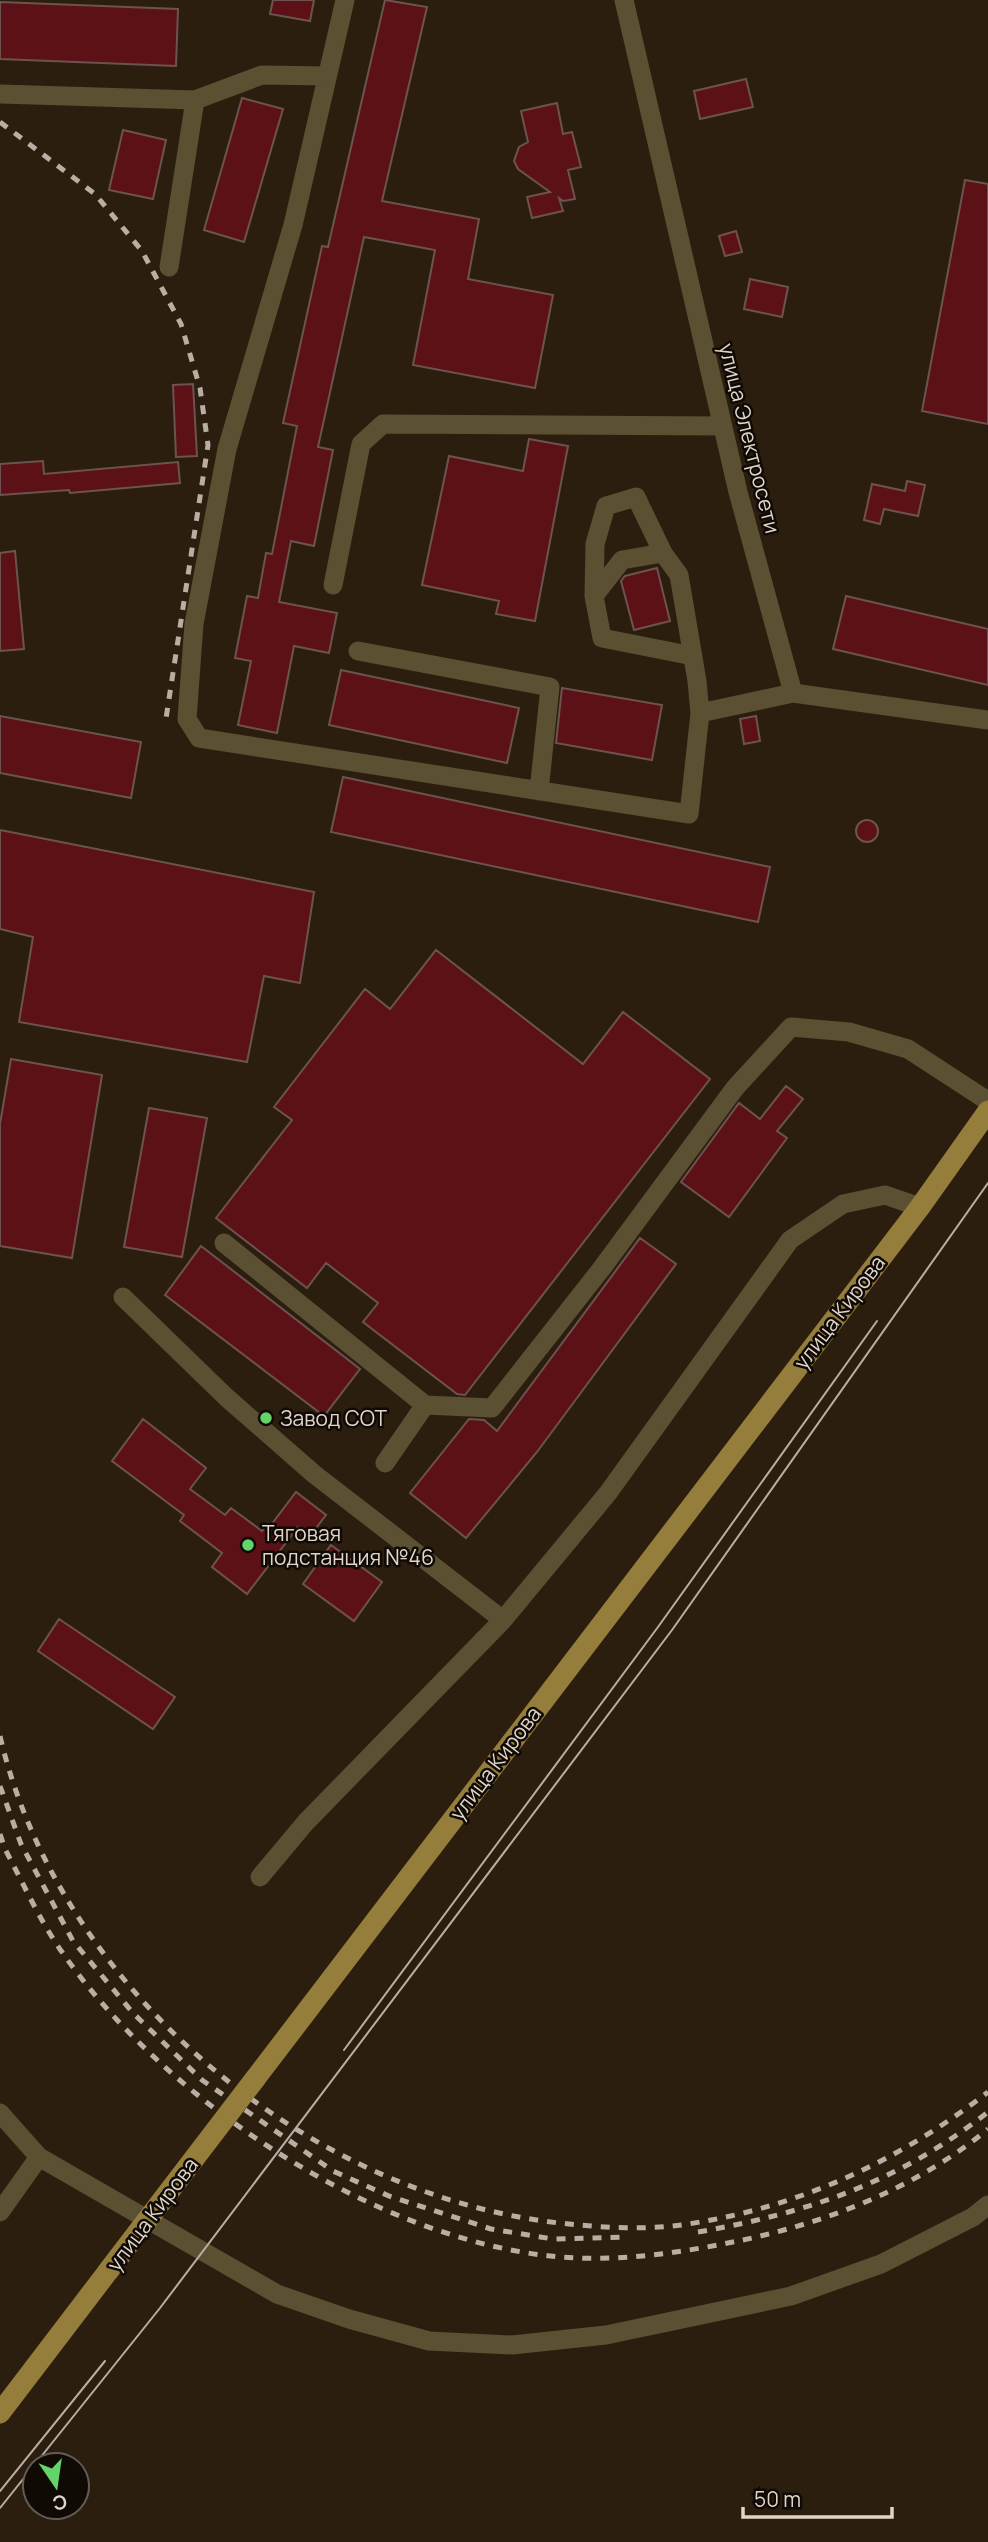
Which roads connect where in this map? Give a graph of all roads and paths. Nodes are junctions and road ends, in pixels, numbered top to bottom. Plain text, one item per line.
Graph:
1 (345, 0) edge
2 (624, 0) edge
3 (327, 76) junction
4 (0, 94) edge
5 (195, 100) junction
6 (169, 267) dead end
7 (722, 426) junction
8 (663, 553) junction
9 (333, 585) dead end
10 (594, 596) junction
11 (358, 651) dead end
12 (693, 656) junction
13 (793, 693) junction
14 (699, 713) junction
15 (988, 720) edge
16 (539, 791) junction
17 (988, 1101) edge
18 (988, 1111) edge
19 (920, 1207) junction
20 (224, 1243) dead end
21 (123, 1297) dead end
22 (425, 1405) junction
23 (385, 1463) dead end
24 (503, 1620) junction
25 (260, 1877) dead end
26 (0, 2113) edge
27 (39, 2157) junction
28 (988, 2205) edge
29 (0, 2212) edge
30 (0, 2413) edge

1 - 3 street
2 - 7 street, улица Электросети
3 - 5 street
3 - 16 street
4 - 5 street
5 - 6 street
7 - 9 street
7 - 13 street, улица Электросети
8 - 10 street
8 - 10 street
8 - 12 street
10 - 12 street
11 - 16 street
12 - 14 street
13 - 14 street
13 - 15 street
14 - 16 street
17 - 22 street
18 - 19 main road, улица Кирова
19 - 24 street
19 - 30 main road, улица Кирова, bridge
20 - 22 street
21 - 24 street
22 - 23 street
24 - 25 street
26 - 27 street
27 - 28 street
27 - 29 street

